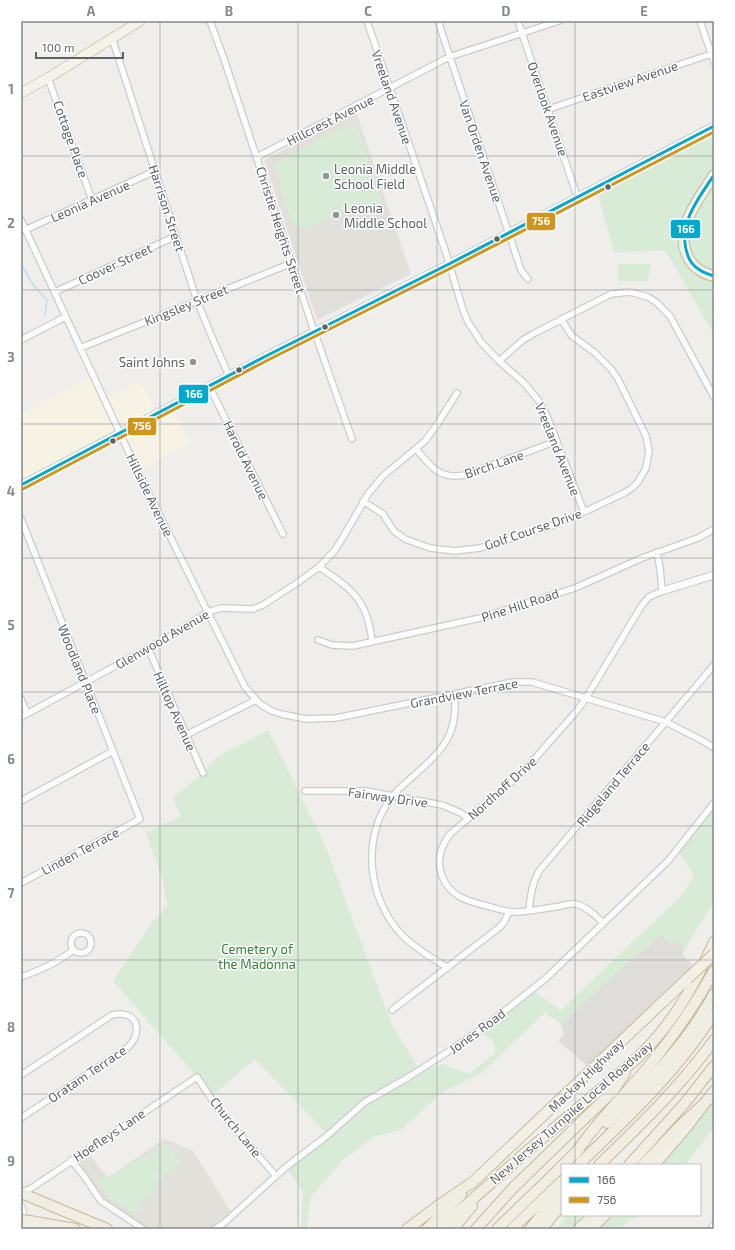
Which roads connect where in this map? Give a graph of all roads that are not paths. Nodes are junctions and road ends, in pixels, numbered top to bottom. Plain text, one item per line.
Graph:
1 (140, 21) edge
2 (210, 21) edge
3 (367, 21) edge
4 (438, 21) edge
5 (518, 21) edge
6 (559, 21) edge
7 (700, 21) edge
8 (522, 33) junction
9 (112, 38) junction
10 (711, 54) junction
11 (449, 57) junction
12 (714, 62) edge
13 (48, 78) junction
14 (390, 89) junction
15 (21, 93) edge
16 (549, 109) junction
17 (714, 126) edge
18 (257, 157) junction
19 (155, 171) junction
20 (714, 176) edge
21 (578, 196) junction
22 (92, 200) junction
23 (21, 220) edge
24 (25, 230) junction
25 (509, 232) junction
26 (176, 236) junction
27 (292, 263) junction
28 (449, 264) junction
29 (714, 276) edge
30 (528, 279) dead end
31 (55, 292) junction
32 (197, 300) junction
33 (65, 317) junction
34 (561, 319) junction
35 (314, 331) junction
36 (21, 340) edge
37 (80, 348) junction
38 (499, 361) junction
39 (229, 376) junction
40 (209, 386) junction
41 (458, 393) dead end
42 (714, 397) edge
43 (120, 433) junction
44 (352, 439) dead end
45 (557, 441) junction
46 (416, 449) junction
47 (21, 485) edge
48 (363, 501) junction
49 (584, 512) junction
50 (21, 519) edge
51 (714, 530) edge
52 (283, 534) dead end
53 (657, 552) junction
54 (319, 567) junction
55 (714, 575) edge
56 (662, 591) junction
57 (208, 612) junction
58 (318, 640) dead end
59 (372, 642) junction
60 (148, 648) junction
61 (714, 665) edge
62 (85, 682) junction
63 (454, 694) junction
64 (586, 698) junction
65 (21, 699) edge
66 (256, 700) junction
67 (27, 713) junction
68 (21, 717) edge
69 (666, 722) junction
70 (186, 735) junction
71 (714, 748) edge
72 (112, 751) junction
73 (203, 773) dead end
74 (305, 791) dead end
75 (392, 796) junction
76 (21, 801) edge
77 (714, 802) edge
78 (468, 818) junction
79 (140, 819) joint
80 (21, 883) edge
81 (529, 910) junction
82 (509, 912) junction
83 (603, 923) junction
84 (714, 942) edge
85 (73, 950) dead end
86 (714, 954) edge
87 (448, 968) junction
88 (714, 971) edge
89 (21, 977) edge
90 (714, 994) edge
91 (392, 1010) dead end
92 (714, 1013) edge
93 (714, 1040) edge
94 (634, 1061) junction
95 (714, 1066) edge
96 (21, 1074) edge
97 (197, 1077) joint
98 (714, 1091) edge
99 (707, 1101) junction
100 (21, 1118) edge
101 (541, 1139) junction
102 (595, 1148) junction
103 (575, 1154) junction
104 (71, 1160) junction
105 (563, 1164) edge
106 (579, 1164) edge
107 (584, 1164) edge
108 (600, 1164) edge
109 (630, 1164) edge
110 (644, 1164) edge
111 (655, 1164) edge
112 (561, 1166) edge
113 (276, 1176) junction
114 (473, 1182) junction
115 (561, 1182) edge
116 (561, 1190) edge
117 (21, 1192) edge
118 (561, 1205) edge
119 (21, 1208) edge
120 (589, 1216) edge
121 (593, 1216) edge
122 (603, 1216) edge
123 (714, 1225) edge
124 (28, 1226) edge
125 (21, 1228) edge
126 (584, 1228) edge
127 (75, 1229) edge
128 (107, 1229) edge
129 (144, 1229) edge
130 (215, 1229) edge
131 (407, 1229) edge
132 (427, 1229) edge
133 (439, 1229) edge
134 (453, 1229) edge
135 (476, 1229) edge
136 (496, 1229) edge
137 (512, 1229) edge
138 (530, 1229) edge
139 (543, 1229) edge
140 (711, 1229) edge

1 - 9 main road
2 - 18 street, Christie Heights Street
3 - 14 street, Vreeland Avenue
4 - 11 street, Van Orden Avenue
5 - 8 street, Overlook Avenue
6 - 8 street, Hillcrest Avenue
7 - 10 street
8 - 11 street, Hillcrest Avenue
8 - 16 street, Overlook Avenue
9 - 13 main road
9 - 19 street, Harrison Street
10 - 12 street
10 - 16 street, Eastview Avenue
11 - 14 street, Hillcrest Avenue
11 - 25 street, Van Orden Avenue
13 - 15 main road
13 - 22 street, Cottage Place
14 - 18 street, Hillcrest Avenue
14 - 28 street, Vreeland Avenue
16 - 21 street, Overlook Avenue
17 - 21 street
18 - 27 street, Christie Heights Street
19 - 22 street, Leonia Avenue
19 - 26 street, Harrison Street
20 - 29 highway
21 - 25 street
22 - 24 street, Leonia Avenue
23 - 24 street, Hillside Avenue
24 - 31 street, Hillside Avenue
25 - 28 street
25 - 30 street, Van Orden Avenue
26 - 31 street, Coover Street
26 - 32 street, Harrison Street
27 - 32 street, Kingsley Street
27 - 35 street, Christie Heights Street
28 - 35 street
28 - 38 street, Vreeland Avenue
31 - 33 street, Hillside Avenue
32 - 37 street, Kingsley Street
32 - 39 street, Harrison Street
33 - 36 street
33 - 37 street, Hillside Avenue
34 - 38 street
34 - 42 street
34 - 49 street, Golf Course Drive
35 - 39 street
35 - 44 street, Christie Heights Street
37 - 43 street, Hillside Avenue
38 - 45 street, Vreeland Avenue
39 - 40 street
40 - 43 street
40 - 52 street, Harold Avenue
41 - 46 street, Glenwood Avenue
43 - 47 street
43 - 57 street, Hillside Avenue
45 - 46 street, Birch Lane
45 - 49 street, Vreeland Avenue
46 - 48 street, Glenwood Avenue
48 - 49 street, Golf Course Drive
48 - 54 street, Glenwood Avenue
50 - 62 street, Woodland Place
51 - 53 street, Pine Hill Road
53 - 56 street
53 - 59 street, Pine Hill Road
54 - 57 street, Glenwood Avenue
54 - 59 street
55 - 56 street
56 - 64 street, Nordhoff Drive
57 - 60 street, Glenwood Avenue
57 - 66 street, Hillside Avenue
58 - 59 street, Pine Hill Road
60 - 62 street, Glenwood Avenue
60 - 70 street, Hilltop Avenue
61 - 69 street, Ridgeland Terrace
62 - 67 street, Glenwood Avenue
62 - 72 street, Woodland Place
63 - 64 street, Grandview Terrace
63 - 66 street, Grandview Terrace
63 - 75 street
64 - 69 street, Grandview Terrace
64 - 78 street, Nordhoff Drive
65 - 67 street
66 - 70 street
67 - 68 street, Glenwood Avenue
69 - 71 street, Grandview Terrace
69 - 81 street, Ridgeland Terrace
70 - 73 street, Hilltop Avenue
72 - 76 street
72 - 79 street, Woodland Place
74 - 75 street, Fairway Drive
75 - 78 street, Fairway Drive
75 - 87 street
77 - 83 street, Jones Road
78 - 82 street, Nordhoff Drive
79 - 80 street, Linden Terrace
81 - 82 street, Nordhoff Drive
81 - 83 street, Nordhoff Drive
82 - 87 street
83 - 113 street, Jones Road
84 - 94 highway, New Jersey Turnpike Local Roadway
85 - 89 street
86 - 114 highway, Mackay Highway, bridge
87 - 91 street
88 - 103 highway
90 - 103 highway
92 - 102 highway
93 - 108 highway
94 - 101 highway, New Jersey Turnpike Local Roadway
94 - 135 highway
95 - 109 highway
96 - 100 street, Oratam Terrace
97 - 104 street, Hoefleys Lane
97 - 113 street, Church Lane
98 - 99 highway
99 - 110 highway
99 - 111 highway
101 - 133 highway, New Jersey Turnpike Local Roadway
101 - 134 highway
102 - 106 highway
102 - 107 highway
103 - 105 highway
104 - 117 street, Hoefleys Lane
104 - 129 street
112 - 136 highway
113 - 130 street, Jones Road
114 - 131 highway
114 - 132 highway
115 - 137 highway
116 - 138 highway
117 - 128 highway
118 - 139 highway
119 - 124 main road
120 - 126 highway
121 - 126 highway
122 - 126 highway
123 - 140 street
124 - 125 highway, bridge
124 - 127 highway

